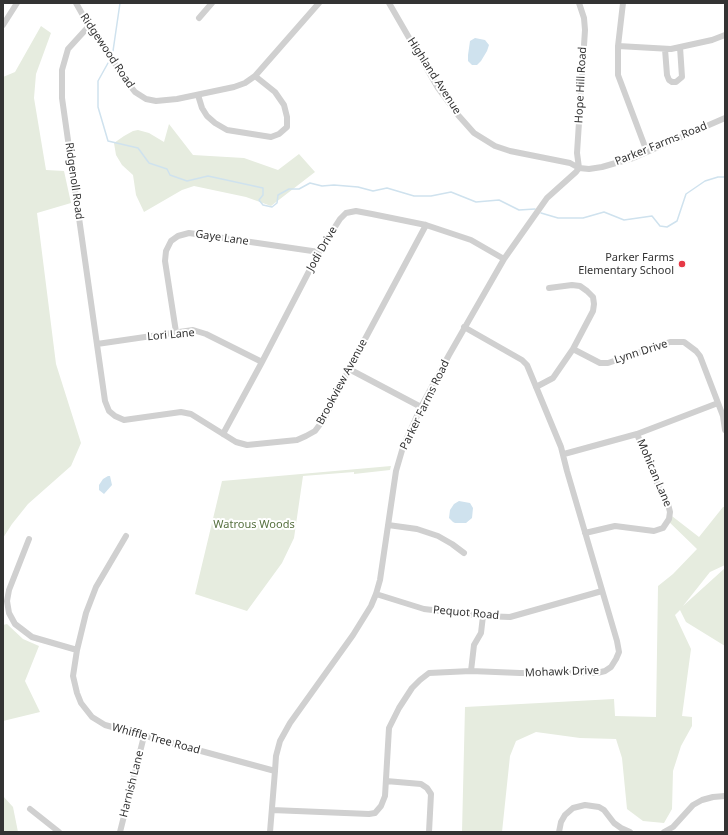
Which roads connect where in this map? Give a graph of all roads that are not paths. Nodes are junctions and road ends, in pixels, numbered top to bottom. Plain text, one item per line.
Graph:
1 (17, 3) edge
2 (76, 3) edge
3 (212, 3) edge
4 (319, 3) edge
5 (579, 3) edge
6 (623, 3) edge
7 (390, 4) edge
8 (199, 18) dead end
9 (3, 25) edge
10 (89, 26) junction
11 (725, 35) edge
12 (618, 46) junction
13 (680, 47) junction
14 (665, 49) junction
15 (255, 76) junction
16 (198, 95) junction
17 (725, 118) edge
18 (647, 152) junction
19 (579, 168) junction
20 (426, 225) junction
21 (319, 252) junction
22 (504, 259) junction
23 (549, 288) dead end
24 (464, 327) junction
25 (176, 332) junction
26 (97, 344) junction
27 (573, 349) junction
28 (262, 362) junction
29 (349, 369) junction
30 (536, 387) junction
31 (718, 403) junction
32 (421, 407) junction
33 (725, 430) edge
34 (223, 434) junction
35 (637, 434) junction
36 (564, 454) junction
37 (388, 525) junction
38 (585, 533) junction
39 (126, 536) dead end
40 (29, 539) dead end
41 (464, 553) dead end
42 (602, 590) junction
43 (376, 594) junction
44 (483, 616) junction
45 (77, 650) junction
46 (471, 671) junction
47 (144, 736) junction
48 (275, 770) junction
49 (386, 781) junction
50 (725, 796) edge
51 (30, 809) dead end
52 (272, 810) junction
53 (59, 832) edge
54 (120, 832) edge
55 (270, 832) edge
56 (429, 832) edge
57 (559, 832) edge
58 (630, 832) edge
59 (664, 832) edge

1 - 9 street
2 - 10 street, Ridgewood Road
3 - 8 street
4 - 15 street, Ridgewood Road
5 - 19 street, Hope Hill Road
6 - 12 street
7 - 19 street, Highland Avenue
10 - 16 street, Ridgewood Road
10 - 26 street, Ridgenoll Road
11 - 13 street
12 - 14 street
12 - 18 street
13 - 14 street
13 - 14 street
15 - 16 street, Ridgewood Road
15 - 16 street
17 - 18 street, Parker Farms Road
18 - 19 street, Parker Farms Road
19 - 22 street, Parker Farms Road
20 - 21 street, Jodi Drive
20 - 22 street, Jodi Drive
20 - 29 street, Brookview Avenue
21 - 25 street, Gaye Lane
21 - 28 street, Jodi Drive
22 - 24 street, Parker Farms Road
23 - 27 street
24 - 30 street, Mohawk Drive
24 - 32 street, Parker Farms Road
25 - 26 street, Lori Lane
25 - 28 street, Lori Lane
26 - 34 street, Brookview Avenue
27 - 30 street
27 - 31 street, Lynn Drive
28 - 34 street, Jodi Drive
29 - 32 street
29 - 34 street, Brookview Avenue
30 - 36 street, Mohawk Drive
31 - 33 street, Lynn Drive
31 - 35 street
32 - 37 street, Parker Farms Road
35 - 36 street
35 - 38 street, Mohican Lane
36 - 38 street, Mohawk Drive
37 - 41 street
37 - 43 street, Parker Farms Road
38 - 42 street, Mohawk Drive
39 - 45 street, Whiffle Tree Road
40 - 45 street
42 - 44 street, Pequot Road
42 - 46 street, Mohawk Drive
43 - 44 street, Pequot Road
43 - 48 street, Parker Farms Road
44 - 46 street
45 - 47 street, Whiffle Tree Road
46 - 49 street, Mohawk Drive
47 - 48 street, Whiffle Tree Road
47 - 54 street, Harnish Lane
48 - 52 street, Parker Farms Road
49 - 52 street, Mohawk Drive
49 - 56 street
50 - 59 street
51 - 53 street
52 - 55 street, Parker Farms Road
57 - 58 street

